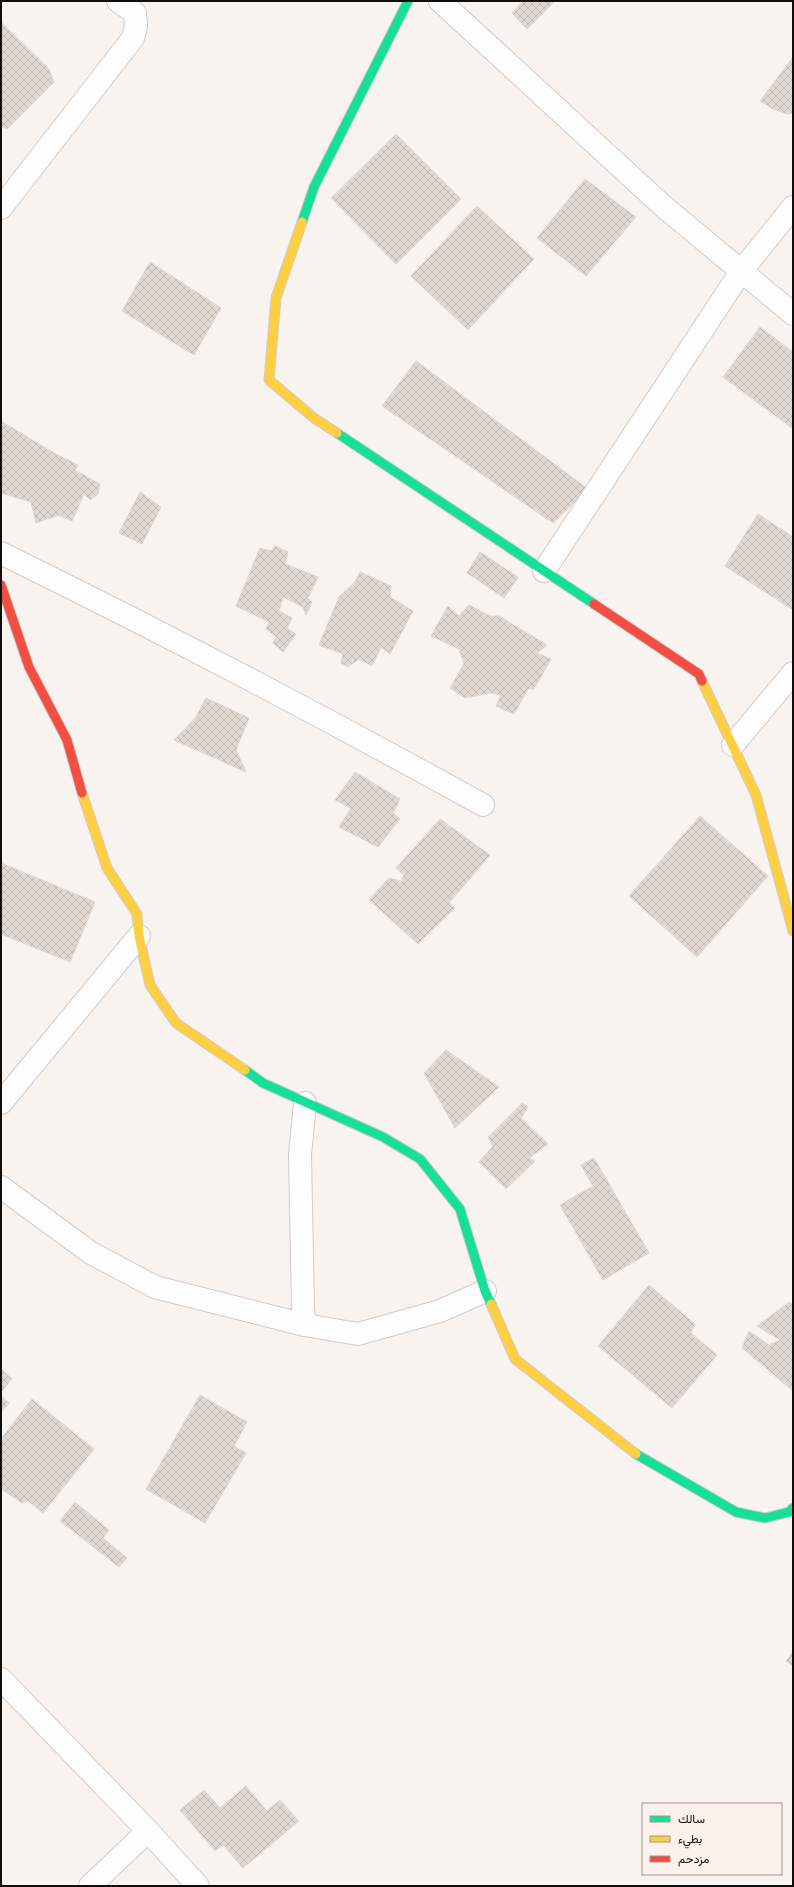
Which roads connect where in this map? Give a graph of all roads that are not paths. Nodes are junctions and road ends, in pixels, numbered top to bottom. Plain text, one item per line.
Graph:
1 (118, 1) edge
2 (408, 1) edge
3 (440, 1) edge
4 (793, 207) edge
5 (1, 208) edge
6 (742, 270) junction
7 (793, 314) edge
8 (1, 553) edge
9 (544, 571) junction
10 (1, 585) edge
11 (793, 673) edge
12 (733, 745) junction
13 (483, 805) dead end
14 (793, 931) edge
15 (139, 936) junction
16 (1, 1103) edge
17 (304, 1103) junction
18 (1, 1187) edge
19 (485, 1290) junction
20 (305, 1325) junction
21 (793, 1508) edge
22 (1, 1679) edge
23 (148, 1831) junction
24 (90, 1886) edge
25 (198, 1886) edge

1 - 5 street
2 - 9 street
3 - 6 street
4 - 6 street
6 - 7 street
6 - 9 street
8 - 13 street
9 - 12 street
10 - 15 street
11 - 12 street
12 - 14 street
15 - 16 street
15 - 17 street
17 - 19 street
17 - 20 street
18 - 20 street
19 - 20 street
19 - 21 street
22 - 23 street
23 - 24 street
23 - 25 street

